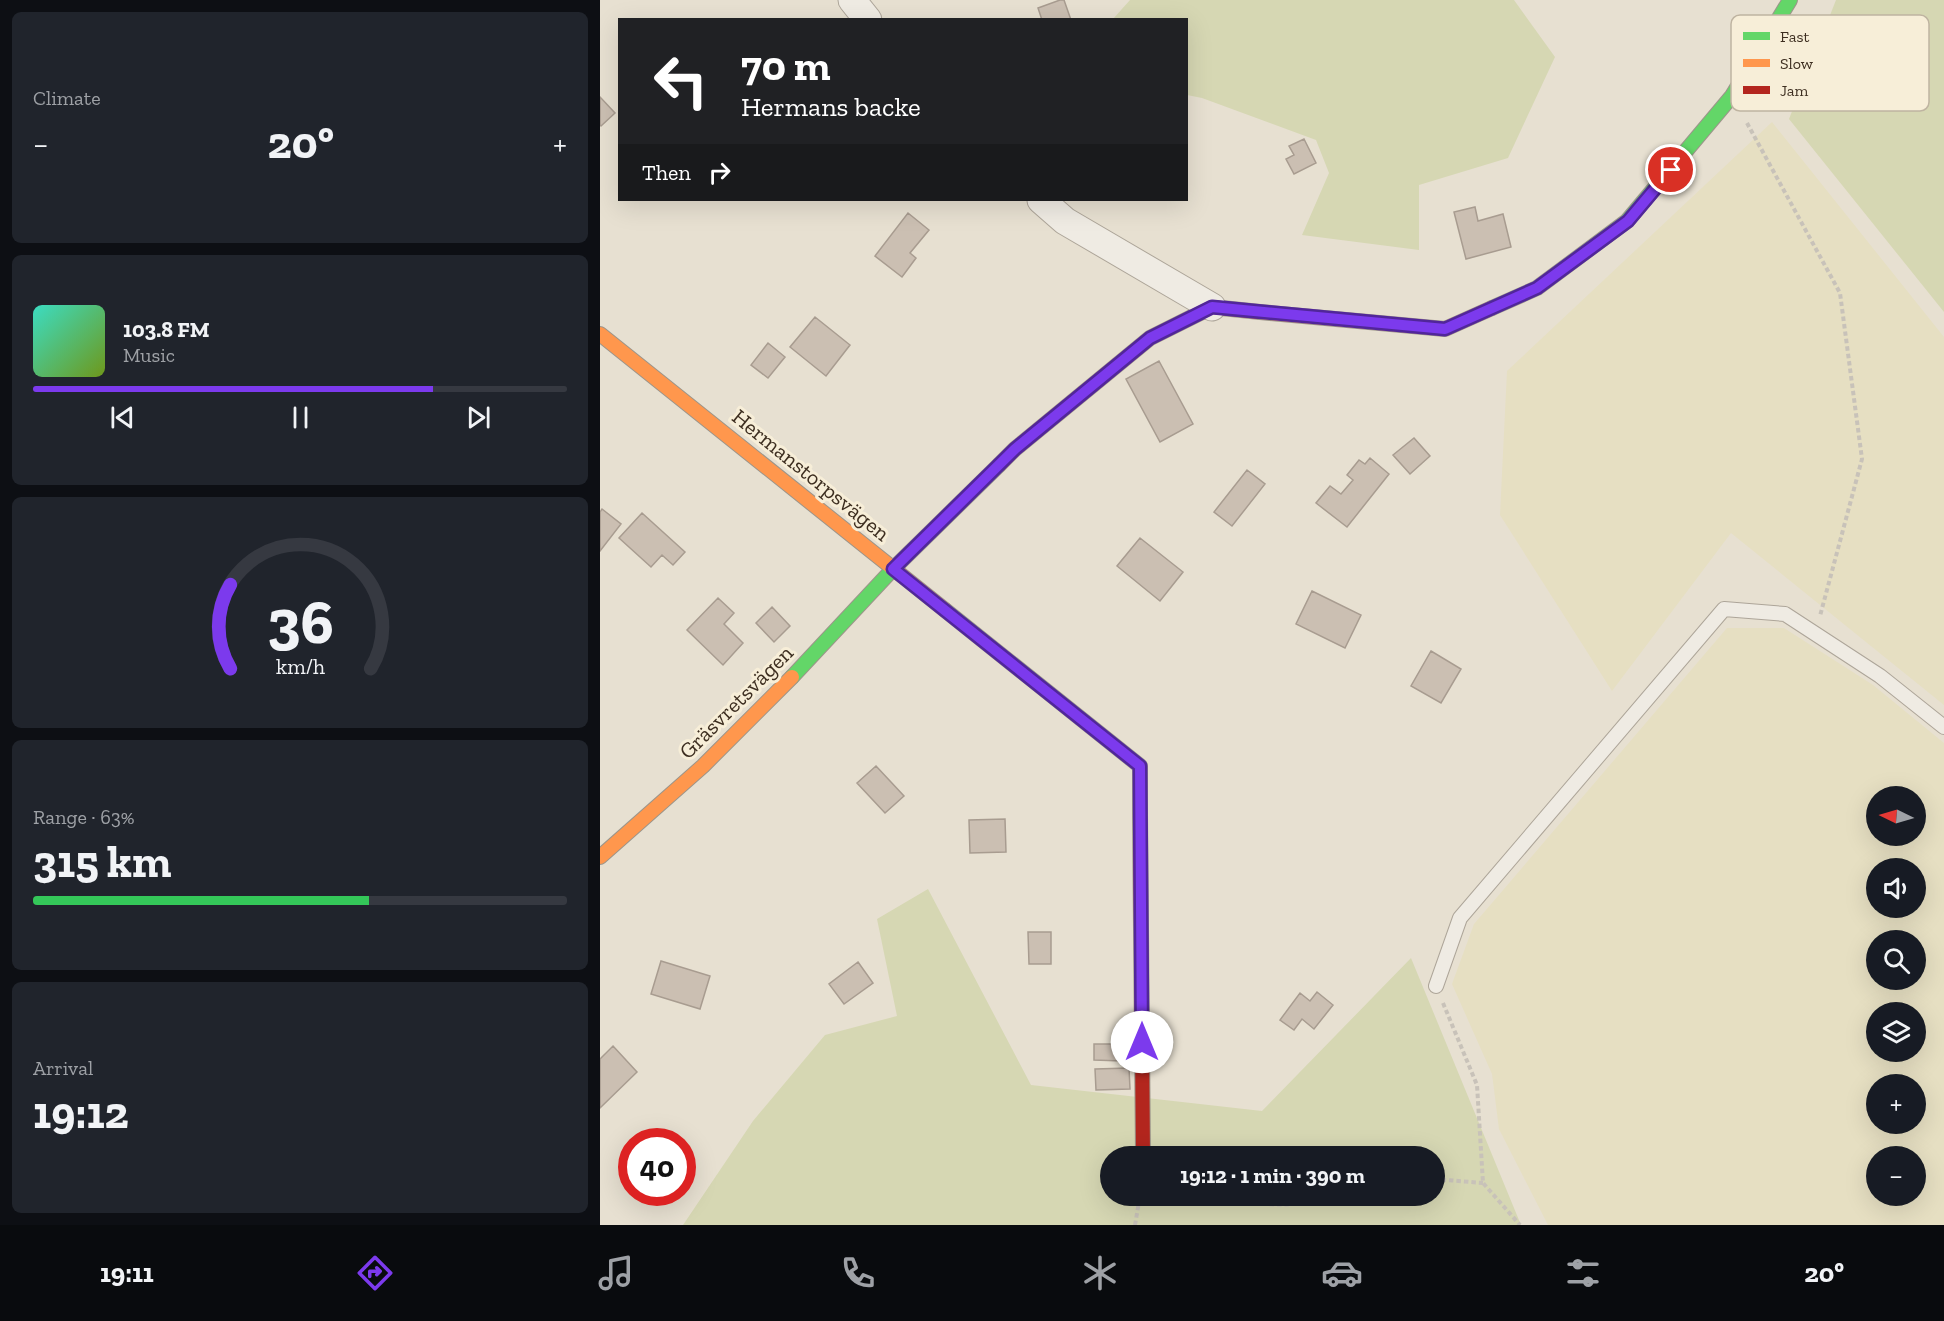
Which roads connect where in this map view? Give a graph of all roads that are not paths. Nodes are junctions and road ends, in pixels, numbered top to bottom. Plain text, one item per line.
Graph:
1 (852, 0) edge
2 (1790, 0) edge
3 (1781, 15) edge
4 (866, 18) edge
5 (1731, 97) edge
6 (1042, 201) edge
7 (1212, 307) junction
8 (600, 334) edge
9 (893, 569) junction
10 (1944, 727) edge
11 (600, 857) edge
12 (1436, 986) road end
13 (1143, 1146) edge

1 - 4 street
2 - 3 street
5 - 7 street
6 - 7 street
7 - 9 street, Hermanstorpsvägen
8 - 9 street, Hermanstorpsvägen
9 - 11 street, Gräsvretsvägen
9 - 13 street
10 - 12 lane

